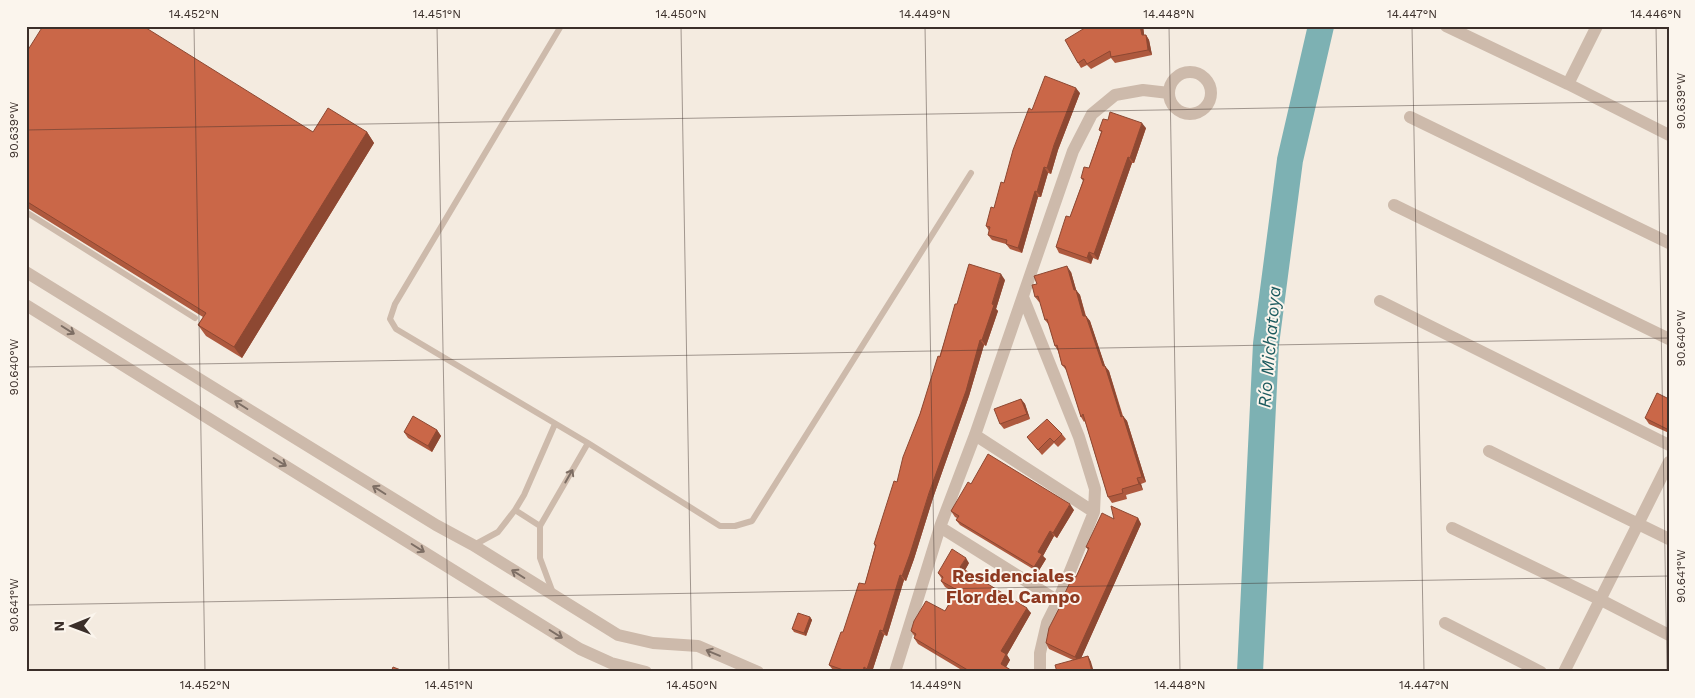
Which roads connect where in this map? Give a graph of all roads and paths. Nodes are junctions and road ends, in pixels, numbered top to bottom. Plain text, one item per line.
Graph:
1 (561, 26) edge
2 (1446, 26) edge
3 (1597, 26) edge
4 (1568, 84) junction
5 (1169, 93) dead end
6 (1410, 117) dead end
7 (1669, 135) edge
8 (971, 174) dead end
9 (1394, 205) dead end
10 (26, 212) edge
11 (1669, 243) edge
12 (26, 272) edge
13 (1024, 297) junction
14 (1380, 301) dead end
15 (26, 304) edge
16 (195, 318) edge
17 (1669, 339) edge
18 (555, 424) junction
19 (975, 435) junction
20 (588, 443) junction
21 (1669, 445) edge
22 (1489, 451) dead end
23 (1669, 462) edge
24 (515, 510) junction
25 (1094, 512) junction
26 (1638, 525) junction
27 (540, 526) junction
28 (940, 527) junction
29 (1452, 528) dead end
30 (1669, 540) edge
31 (473, 545) junction
32 (554, 596) junction
33 (1599, 599) junction
34 (1058, 601) junction
35 (1445, 623) dead end
36 (1669, 635) edge
37 (898, 671) edge
38 (646, 672) edge
39 (758, 672) edge
40 (1040, 672) edge
41 (1541, 672) edge
42 (1564, 672) edge

1 - 18 lane
2 - 4 street
3 - 4 street
4 - 7 street
5 - 13 street
6 - 11 street
8 - 20 lane
9 - 17 street
10 - 16 lane
31 -> 12 street
13 - 19 street
13 - 25 street
14 - 21 street
15 -> 38 street
18 - 20 lane
18 - 24 lane
19 - 25 street
19 - 28 street
27 -> 20 lane
22 - 26 street
23 - 26 street
24 - 27 lane
24 - 31 lane
25 - 34 street
26 - 30 street
26 - 33 street
27 - 32 lane
28 - 34 street
28 - 37 street
29 - 33 street
32 -> 31 street
39 -> 32 street
33 - 36 street
33 - 42 street
34 - 40 street
35 - 41 street

